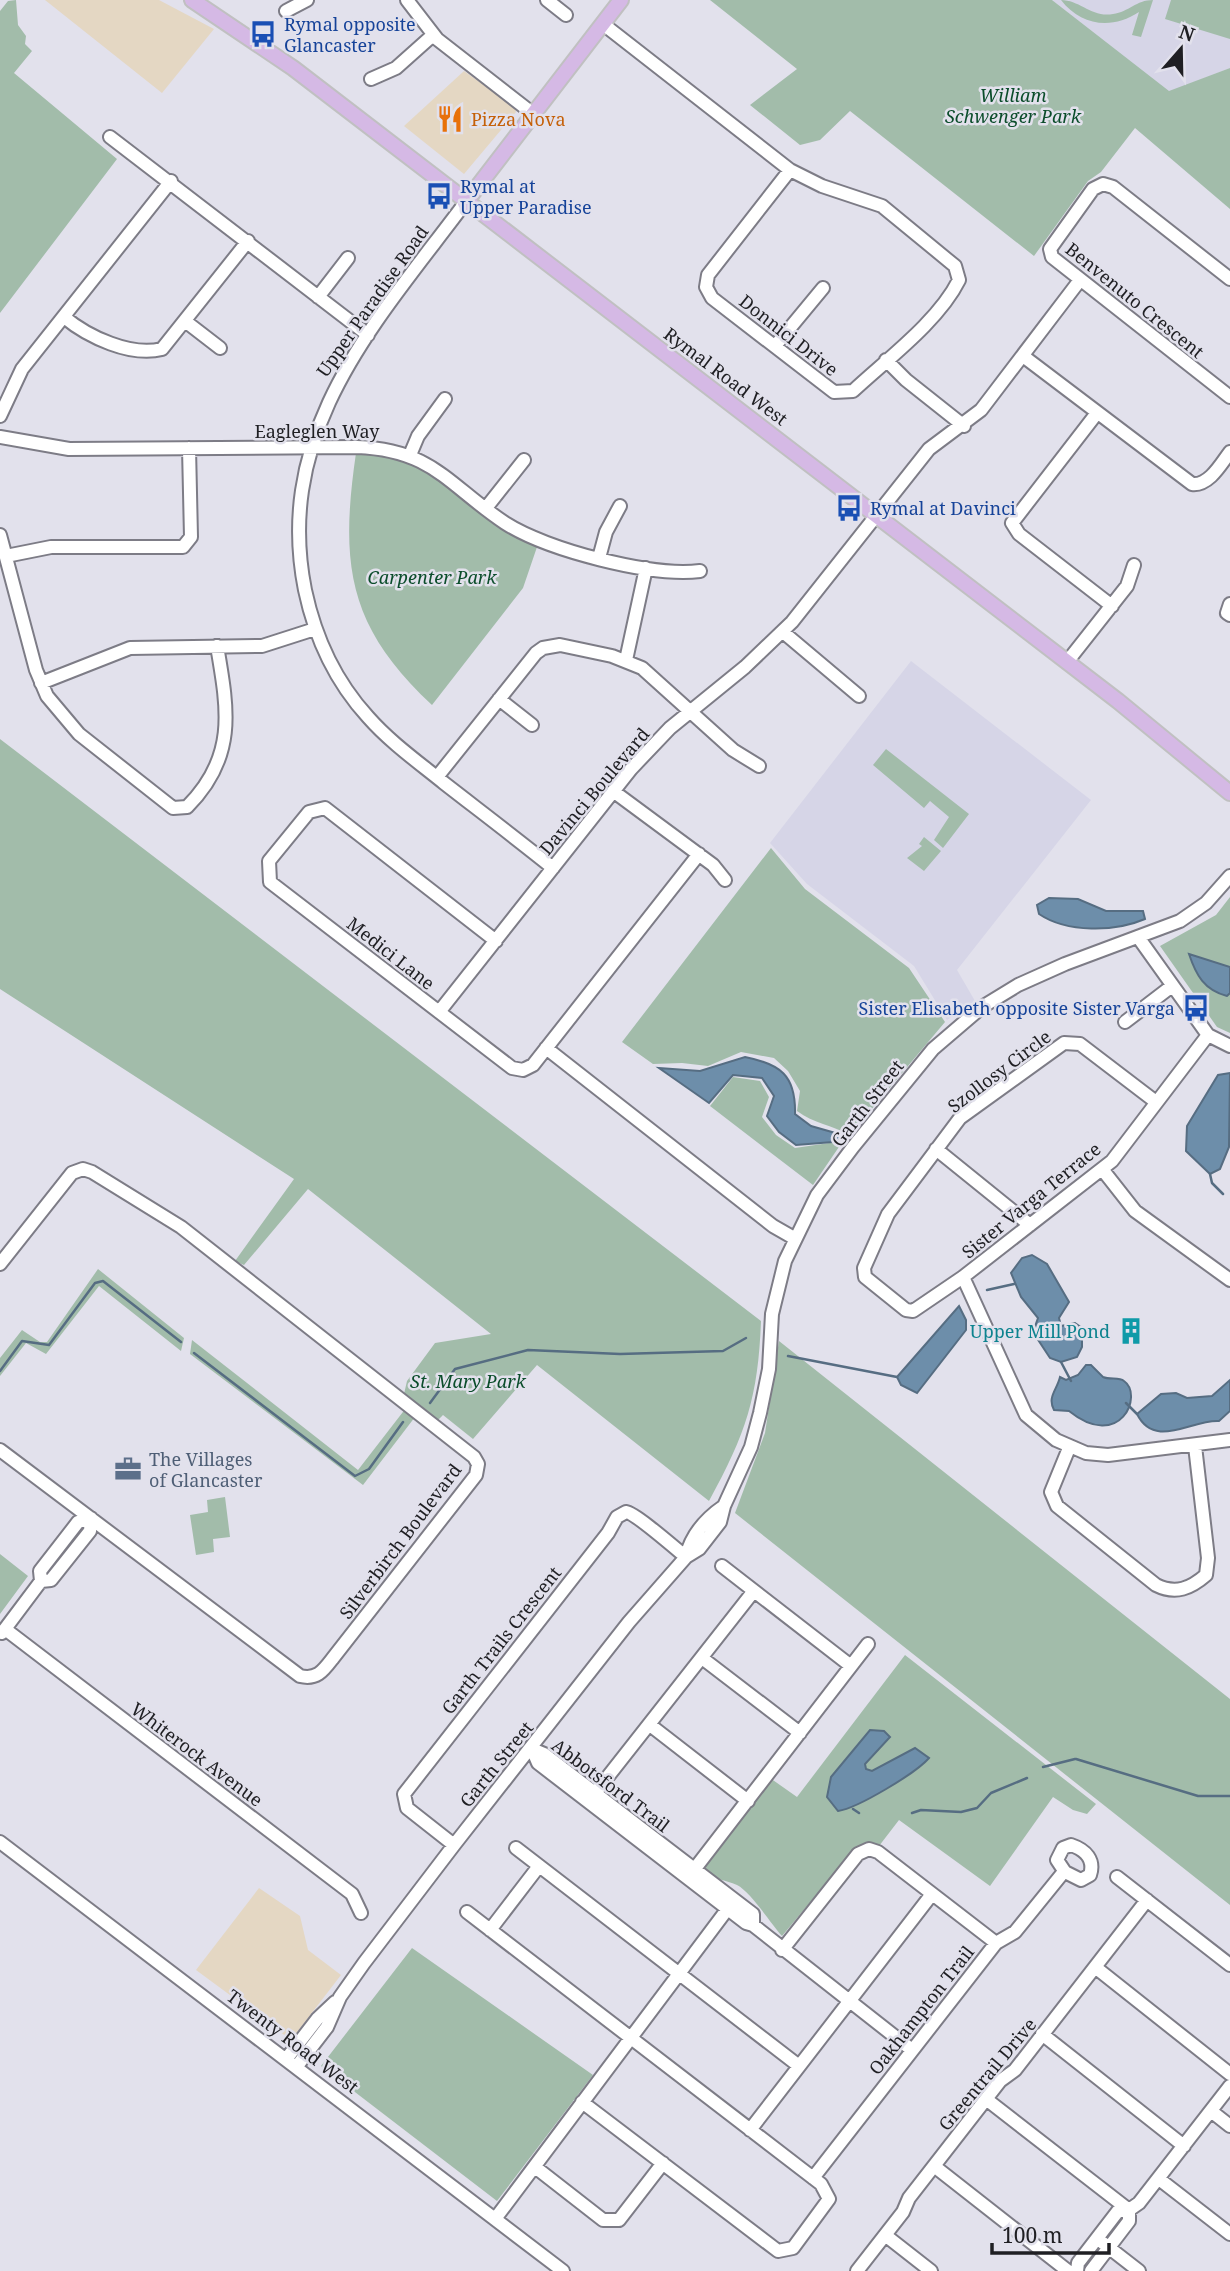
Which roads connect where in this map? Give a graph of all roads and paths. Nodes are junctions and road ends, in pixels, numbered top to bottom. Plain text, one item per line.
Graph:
1 (192, 0) edge
2 (307, 0) edge
3 (407, 0) edge
4 (547, 0) edge
5 (621, 0) edge
6 (286, 11) dead end
7 (566, 15) dead end
8 (603, 24) junction
9 (433, 35) junction
10 (371, 79) dead end
11 (532, 113) junction
12 (110, 136) dead end
13 (790, 170) junction
14 (171, 181) junction
15 (466, 203) junction
16 (248, 241) junction
17 (348, 258) dead end
18 (1230, 279) edge
19 (1080, 280) junction
20 (823, 288) dead end
21 (318, 297) junction
22 (64, 317) junction
23 (185, 321) junction
24 (368, 335) junction
25 (775, 346) junction
26 (220, 348) dead end
27 (1023, 356) junction
28 (886, 360) junction
29 (1230, 397) edge
30 (445, 399) dead end
31 (1097, 413) junction
32 (0, 416) edge
33 (964, 426) junction
34 (0, 437) edge
35 (190, 448) junction
36 (309, 448) junction
37 (1230, 452) edge
38 (410, 455) junction
39 (524, 460) dead end
40 (620, 506) dead end
41 (486, 508) junction
42 (877, 516) junction
43 (0, 534) edge
44 (6, 556) junction
45 (599, 558) junction
46 (1134, 565) dead end
47 (646, 568) junction
48 (700, 572) dead end
49 (1230, 604) edge
50 (1112, 606) junction
51 (1230, 615) edge
52 (315, 629) junction
53 (783, 632) junction
54 (217, 646) junction
55 (626, 660) junction
56 (1067, 662) junction
57 (41, 683) junction
58 (859, 695) dead end
59 (499, 699) junction
60 (692, 710) junction
61 (532, 725) dead end
62 (759, 766) dead end
63 (437, 777) junction
64 (613, 791) junction
65 (1230, 793) edge
66 (699, 854) junction
67 (553, 868) junction
68 (1230, 876) edge
69 (725, 880) dead end
70 (1138, 937) junction
71 (496, 941) junction
72 (1172, 986) junction
73 (439, 1012) junction
74 (1125, 1022) dead end
75 (1208, 1035) junction
76 (1230, 1046) edge
77 (546, 1048) junction
78 (1156, 1102) junction
79 (936, 1149) junction
80 (1102, 1169) junction
81 (1030, 1225) junction
82 (794, 1237) junction
83 (0, 1264) edge
84 (962, 1277) junction
85 (1230, 1280) edge
86 (913, 1311) joint
87 (1230, 1440) edge
88 (1195, 1446) junction
89 (1069, 1448) junction
90 (0, 1450) edge
91 (91, 1518) junction
92 (686, 1558) junction
93 (722, 1566) dead end
94 (753, 1591) junction
95 (2, 1632) edge
96 (868, 1644) dead end
97 (702, 1658) junction
98 (851, 1666) junction
99 (650, 1725) junction
100 (800, 1733) junction
101 (532, 1749) junction
102 (595, 1793) junction
103 (748, 1801) junction
104 (0, 1842) edge
105 (454, 1845) junction
106 (516, 1848) dead end
107 (539, 1866) junction
108 (1065, 1872) dead end
109 (691, 1874) junction
110 (1116, 1877) dead end
111 (932, 1894) junction
112 (1147, 1900) junction
113 (731, 1905) junction
114 (467, 1912) dead end
115 (361, 1913) dead end
116 (490, 1930) junction
117 (996, 1943) junction
118 (782, 1950) junction
119 (1230, 1965) edge
120 (1095, 1967) junction
121 (679, 1974) junction
122 (848, 2001) junction
123 (1042, 2034) junction
124 (630, 2038) junction
125 (912, 2050) junction
126 (292, 2062) junction
127 (799, 2066) junction
128 (1230, 2074) edge
129 (1230, 2086) edge
130 (986, 2099) junction
131 (582, 2102) junction
132 (1211, 2111) junction
133 (1230, 2126) edge
134 (750, 2130) junction
135 (1184, 2146) junction
136 (663, 2163) junction
137 (934, 2166) junction
138 (535, 2167) junction
139 (813, 2178) junction
140 (1159, 2179) junction
141 (1129, 2210) junction
142 (495, 2219) junction
143 (1230, 2234) edge
144 (885, 2235) junction
145 (1098, 2239) junction
146 (1109, 2247) junction
147 (563, 2271) edge
148 (857, 2271) edge
149 (931, 2271) edge
150 (1068, 2271) edge
151 (1077, 2271) edge
152 (1091, 2271) edge
153 (1139, 2271) edge

1 - 15 main road, Rymal Road West
2 - 6 street
3 - 9 street
4 - 7 street
5 - 8 main road, Upper Paradise Road
8 - 11 main road, Upper Paradise Road
8 - 13 street, Donnici Drive
9 - 10 street
9 - 11 street
11 - 15 main road, Upper Paradise Road
12 - 14 street
13 - 25 street, Donnici Drive
13 - 28 street, Donnici Drive
14 - 16 street
14 - 22 street
15 - 24 street, Upper Paradise Road
15 - 42 main road, Rymal Road West
16 - 21 street
16 - 23 street
17 - 21 street
18 - 19 street, Benvenuto Crescent
19 - 27 street, Davinci Boulevard
19 - 29 street, Benvenuto Crescent
20 - 25 street
21 - 24 street
22 - 23 street
22 - 32 street
23 - 26 street
24 - 36 street, Upper Paradise Road
25 - 28 street, Donnici Drive
27 - 31 street
27 - 33 street, Davinci Boulevard
28 - 33 street
30 - 38 street
31 - 37 street
31 - 50 street
33 - 42 street, Davinci Boulevard
34 - 35 street, Eagleglen Way
35 - 36 street, Eagleglen Way
35 - 44 street
36 - 38 street, Eagleglen Way
36 - 52 street, Upper Paradise Road
38 - 41 street, Eagleglen Way
39 - 41 street
40 - 45 street
41 - 45 street, Eagleglen Way
42 - 53 street, Davinci Boulevard
42 - 56 main road, Rymal Road West
43 - 44 street
44 - 57 street
45 - 47 street, Eagleglen Way
46 - 50 street
47 - 48 street, Eagleglen Way
47 - 55 street
49 - 51 street
50 - 56 street
52 - 54 street
52 - 63 street, Upper Paradise Road
53 - 58 street
53 - 60 street, Davinci Boulevard
54 - 57 street
54 - 57 street
55 - 59 street
55 - 60 street
56 - 65 main road, Rymal Road West
59 - 61 street
59 - 63 street
60 - 62 street
60 - 64 street, Davinci Boulevard
63 - 67 street, Upper Paradise Road
64 - 66 street
64 - 67 street, Davinci Boulevard
66 - 69 street
66 - 77 street, Medici Lane
67 - 71 street, Davinci Boulevard
68 - 70 street, Garth Street
70 - 72 street
70 - 82 street, Garth Street
71 - 73 street, Davinci Boulevard
71 - 73 street, Medici Lane
72 - 74 street
72 - 75 street
73 - 77 street, Medici Lane
75 - 76 street
75 - 78 street, Sister Varga Terrace
77 - 82 street
78 - 79 street, Szollosy Circle
78 - 80 street, Sister Varga Terrace
79 - 81 street
79 - 86 street, Szollosy Circle
80 - 81 street, Sister Varga Terrace
80 - 85 street
81 - 84 street, Sister Varga Terrace
82 - 92 street, Garth Street
83 - 91 street, Silverbirch Boulevard
84 - 86 street, Sister Varga Terrace
84 - 89 street
87 - 88 street
88 - 89 street
88 - 89 street
90 - 91 street, Silverbirch Boulevard
91 - 95 street
92 - 101 street, Garth Street
92 - 105 street, Garth Trails Crescent
93 - 94 street
94 - 97 street
94 - 98 street
95 - 115 street, Whiterock Avenue
96 - 98 street
97 - 99 street
97 - 100 street
98 - 100 street
99 - 102 street
99 - 103 street
100 - 103 street
101 - 102 street, Abbotsford Trail
101 - 105 street, Garth Street
101 - 109 street, Abbotsford Trail
102 - 109 street, Abbotsford Trail
103 - 109 street
104 - 126 street, Twenty Road West
105 - 126 street, Garth Street
106 - 107 street
107 - 116 street
107 - 121 street
108 - 117 street, Oakhampton Trail
109 - 113 street, Abbotsford Trail
110 - 112 street
111 - 117 street
111 - 118 street
111 - 122 street
112 - 119 street
112 - 120 street, Greentrail Drive
113 - 118 street, Abbotsford Trail
113 - 121 street
114 - 116 street
116 - 124 street
117 - 125 street, Oakhampton Trail
118 - 122 street, Abbotsford Trail
120 - 123 street, Greentrail Drive
120 - 128 street
121 - 124 street
121 - 127 street
122 - 125 street, Abbotsford Trail
122 - 127 street
123 - 130 street, Greentrail Drive
123 - 135 street
124 - 131 street
124 - 134 street
125 - 139 street, Oakhampton Trail
126 - 142 street, Twenty Road West
127 - 134 street
129 - 132 street
130 - 137 street, Greentrail Drive
130 - 141 street
131 - 136 street
131 - 138 street
132 - 133 street
132 - 135 street
134 - 139 street
135 - 140 street
136 - 138 street
136 - 139 street
137 - 144 street, Greentrail Drive
137 - 150 street
138 - 142 street
140 - 141 street
140 - 143 street
141 - 145 street
141 - 146 street
142 - 147 street, Twenty Road West
144 - 148 street, Greentrail Drive
144 - 149 street
145 - 146 street
145 - 151 street
146 - 152 street
146 - 153 street

